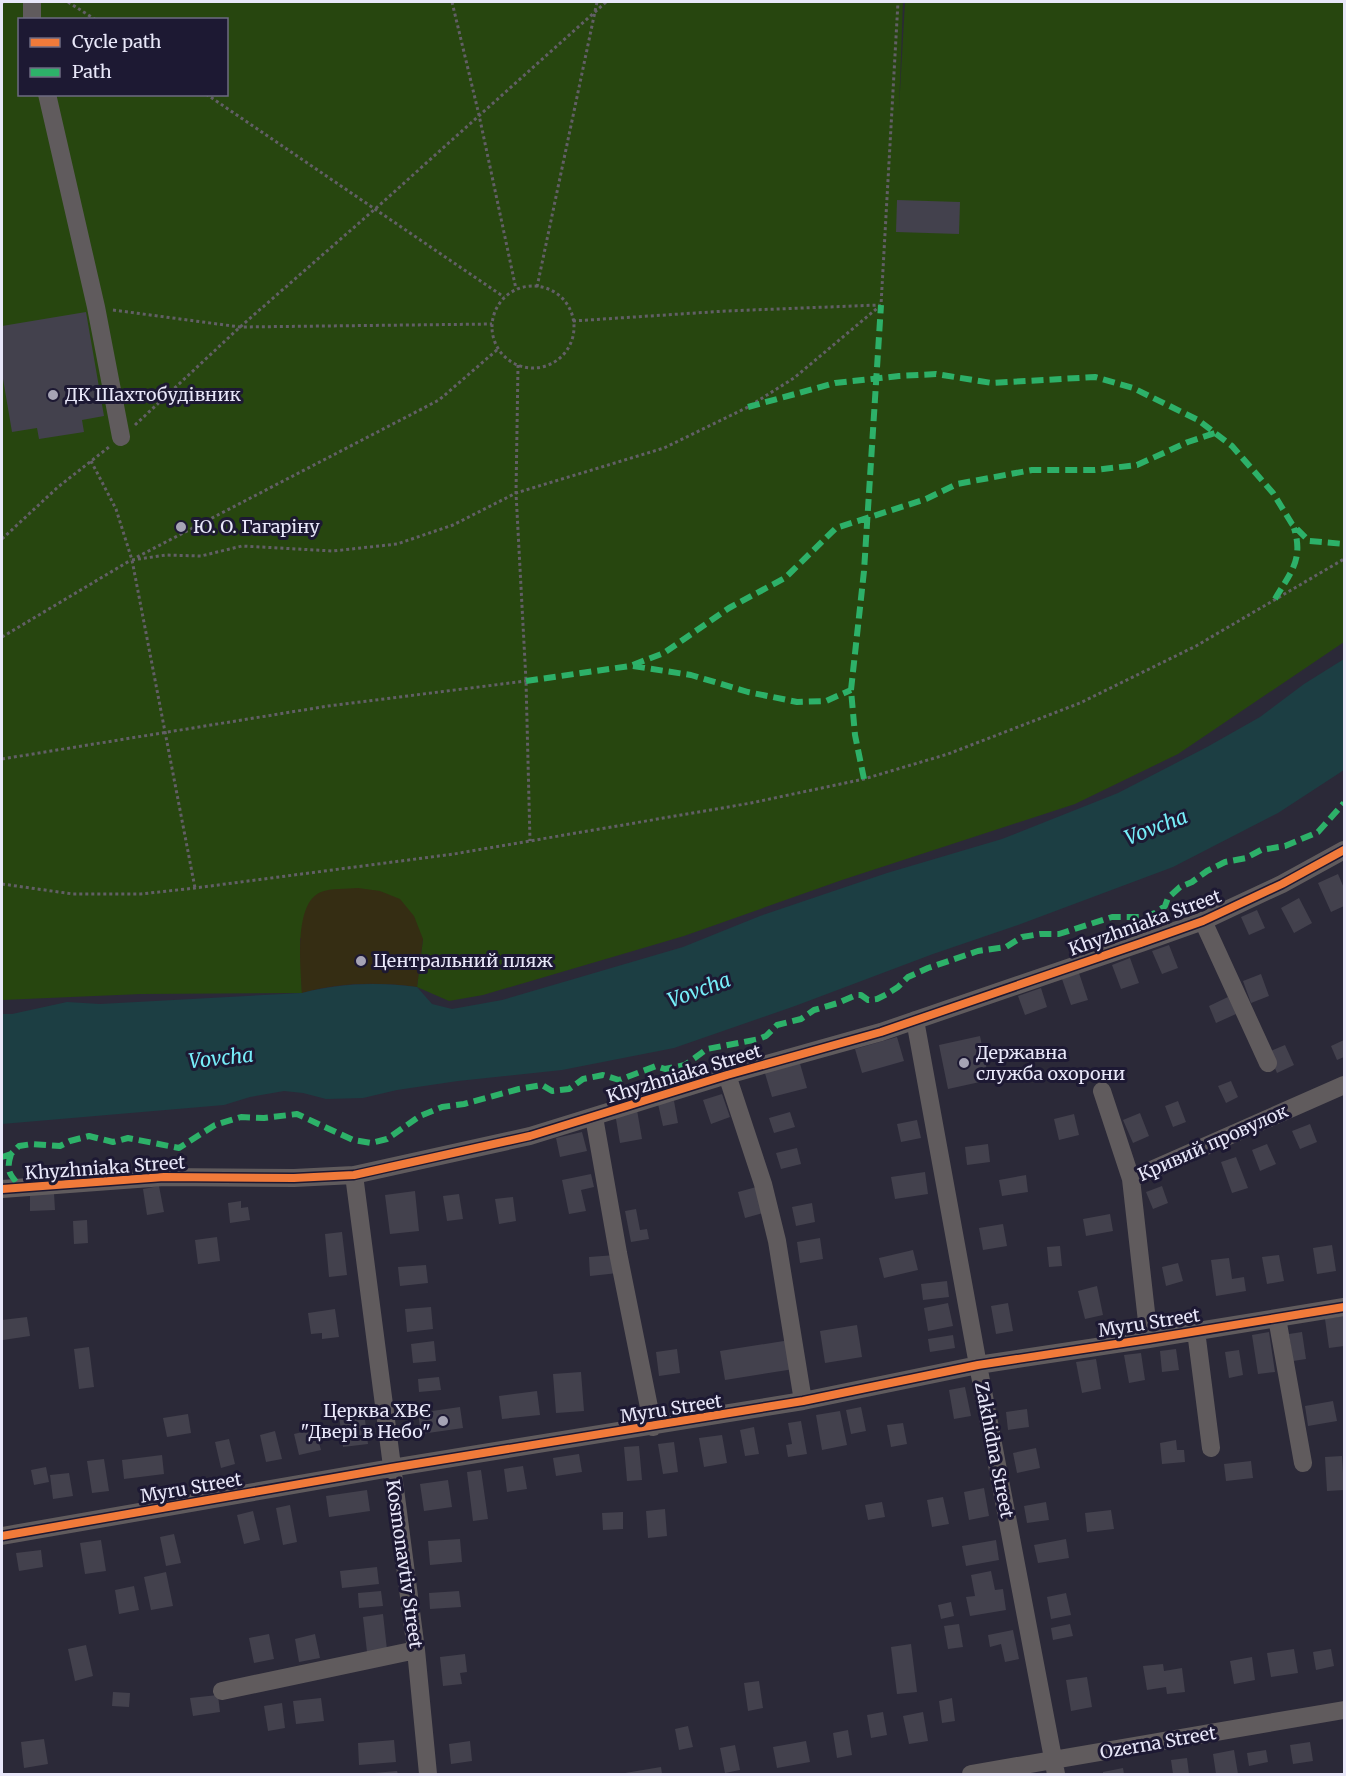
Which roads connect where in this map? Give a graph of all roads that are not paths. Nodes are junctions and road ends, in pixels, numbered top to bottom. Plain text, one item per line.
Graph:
1 (32, 2) edge
2 (32, 18) edge
3 (47, 96) edge
4 (121, 437) road end
5 (1344, 850) edge
6 (1203, 921) junction
7 (915, 1020) junction
8 (1268, 1063) dead end
9 (727, 1075) junction
10 (1344, 1085) edge
11 (1102, 1091) dead end
12 (594, 1117) junction
13 (354, 1175) junction
14 (1131, 1179) junction
15 (2, 1189) edge
16 (1344, 1307) edge
17 (1277, 1318) junction
18 (1196, 1332) junction
19 (1149, 1339) junction
20 (978, 1365) junction
21 (803, 1401) junction
22 (653, 1427) junction
23 (1211, 1448) dead end
24 (1304, 1463) dead end
25 (392, 1468) junction
26 (2, 1536) edge
27 (416, 1650) junction
28 (222, 1690) dead end
29 (1344, 1710) edge
30 (1055, 1768) edge
31 (428, 1774) edge
32 (971, 1774) edge

1 - 2 street
3 - 4 street
5 - 6 street, Khyzhniaka Street
6 - 7 street, Khyzhniaka Street
6 - 8 street
7 - 9 street, Khyzhniaka Street
7 - 20 street, Zakhidna Street
9 - 12 street, Khyzhniaka Street
9 - 21 street
10 - 14 street, Кривий провулок
11 - 14 street
12 - 13 street, Khyzhniaka Street
12 - 22 street
13 - 15 street, Khyzhniaka Street
13 - 25 street, Kosmonavtiv Street
14 - 19 street, Кривий провулок
16 - 17 street, Myru Street
17 - 18 street, Myru Street
17 - 24 street
18 - 19 street, Myru Street
18 - 23 street
19 - 20 street, Myru Street
20 - 21 street, Myru Street
20 - 30 street, Zakhidna Street
21 - 22 street, Myru Street
22 - 25 street, Myru Street
25 - 26 street, Myru Street
25 - 27 street, Kosmonavtiv Street
27 - 28 street
27 - 31 street, Kosmonavtiv Street
29 - 30 street, Ozerna Street
30 - 32 street, Ozerna Street

